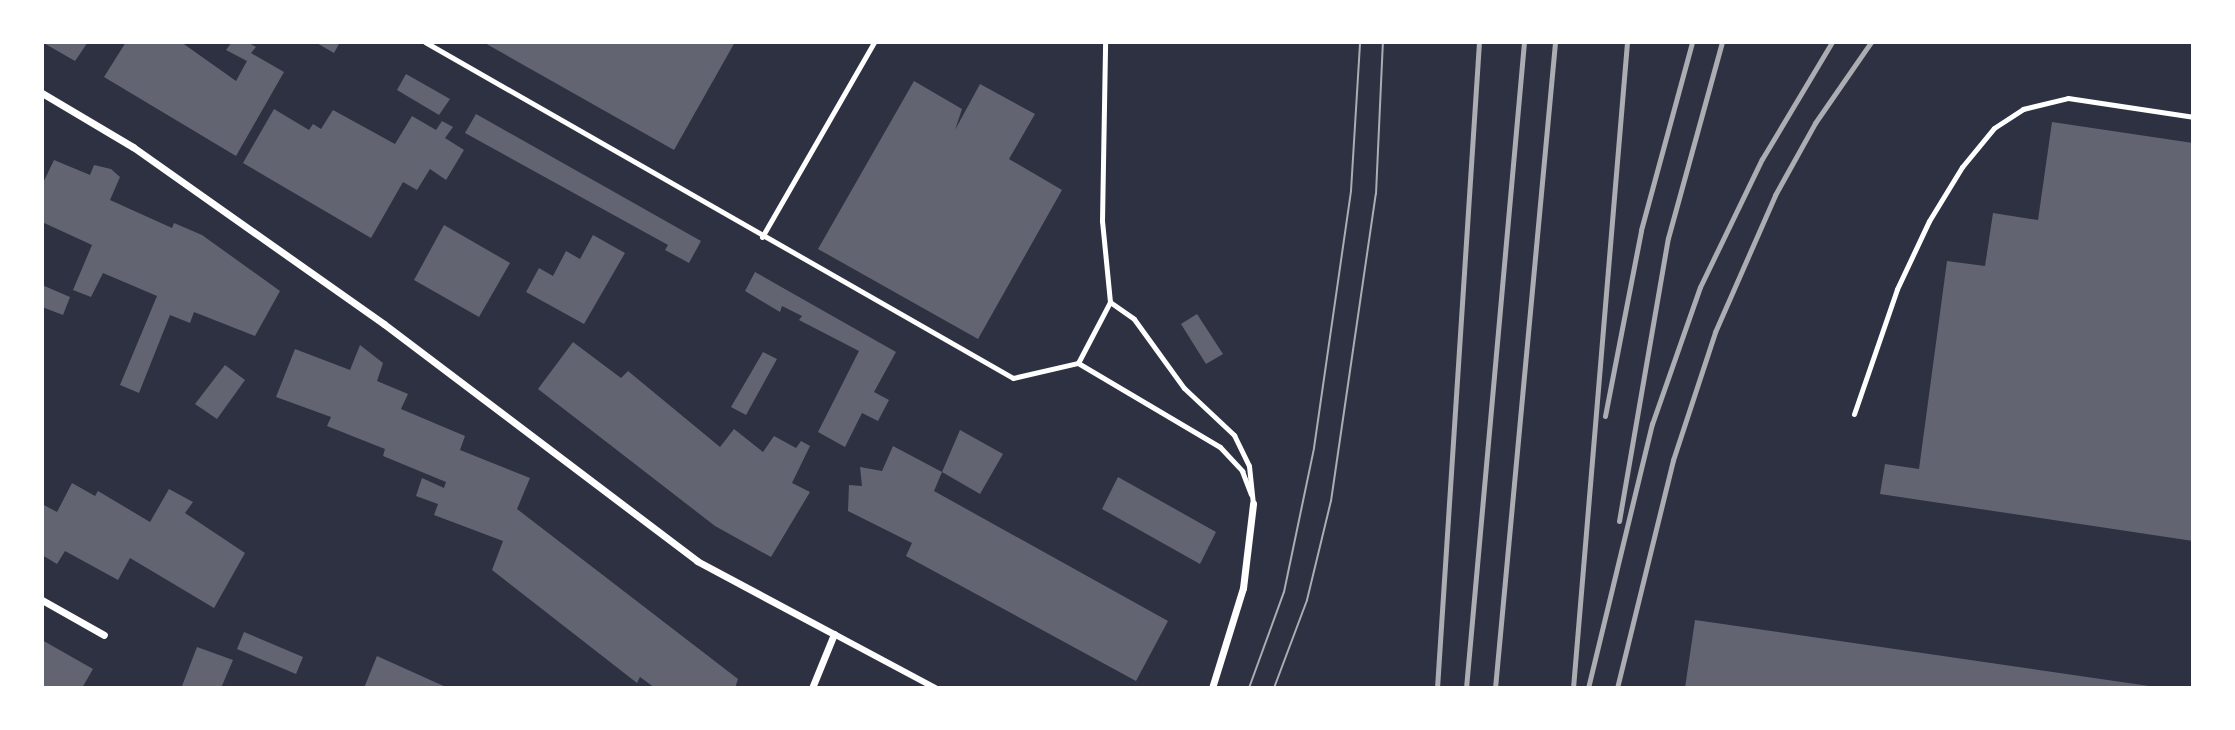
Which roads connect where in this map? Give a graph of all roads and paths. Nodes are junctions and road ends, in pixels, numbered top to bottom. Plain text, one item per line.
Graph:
1 (425, 42) edge
2 (874, 42) edge
3 (1105, 42) edge
4 (42, 93) edge
5 (2193, 117) edge
6 (762, 237) junction
7 (1110, 302) junction
8 (1078, 363) junction
9 (1854, 414) dead end
10 (1253, 503) junction
11 (42, 600) edge
12 (834, 634) junction
13 (104, 635) dead end
14 (812, 688) edge
15 (935, 688) edge
16 (1212, 688) edge

1 - 6 lane
2 - 6 lane
3 - 7 lane
4 - 12 street
5 - 9 lane
6 - 8 lane
7 - 8 lane
7 - 10 lane
8 - 10 lane
10 - 16 street
11 - 13 street
12 - 14 street
12 - 15 street

